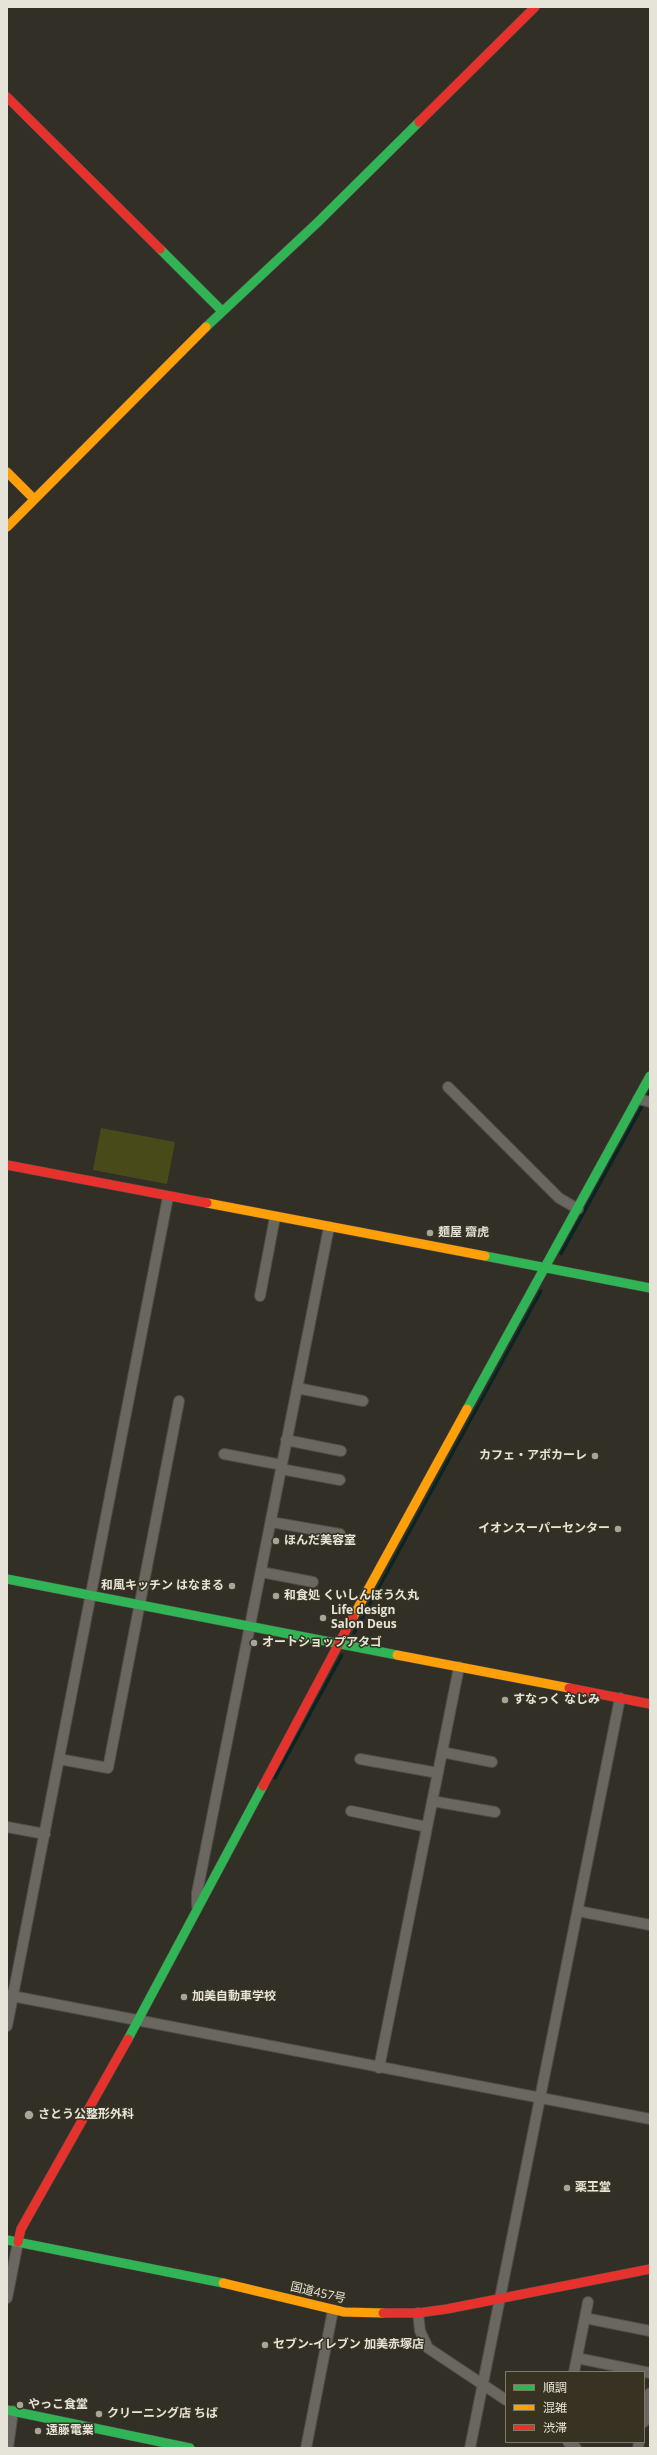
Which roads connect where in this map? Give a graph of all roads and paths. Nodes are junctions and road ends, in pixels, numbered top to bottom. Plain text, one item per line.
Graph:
1 (535, 7) edge
2 (7, 96) edge
3 (222, 310) junction
4 (7, 472) edge
5 (34, 499) junction
6 (7, 527) edge
7 (650, 1076) edge
8 (448, 1087) dead end
9 (645, 1101) edge
10 (7, 1165) edge
11 (168, 1197) junction
12 (578, 1209) junction
13 (275, 1217) junction
14 (329, 1227) junction
15 (544, 1269) junction
16 (650, 1288) edge
17 (260, 1296) dead end
18 (297, 1388) junction
19 (179, 1401) dead end
20 (363, 1401) dead end
21 (286, 1440) junction
22 (341, 1450) dead end
23 (224, 1454) dead end
24 (281, 1467) junction
25 (340, 1480) dead end
26 (271, 1522) junction
27 (340, 1534) dead end
28 (261, 1572) junction
29 (7, 1579) edge
30 (313, 1582) dead end
31 (90, 1595) junction
32 (140, 1605) junction
33 (250, 1626) junction
34 (339, 1644) junction
35 (459, 1667) junction
36 (620, 1698) junction
37 (650, 1704) edge
38 (442, 1752) junction
39 (59, 1759) junction
40 (360, 1759) dead end
41 (492, 1762) dead end
42 (438, 1773) junction
43 (432, 1801) junction
44 (351, 1811) dead end
45 (495, 1812) dead end
46 (7, 1827) edge
47 (427, 1827) junction
48 (45, 1834) junction
49 (197, 1906) junction
50 (578, 1911) junction
51 (650, 1924) edge
52 (10, 1995) edge
53 (138, 2019) junction
54 (7, 2026) edge
55 (379, 2068) junction
56 (541, 2099) junction
57 (650, 2119) edge
58 (7, 2240) edge
59 (18, 2242) junction
60 (650, 2269) edge
61 (7, 2298) edge
62 (499, 2299) junction
63 (588, 2302) dead end
64 (333, 2310) junction
65 (418, 2312) junction
66 (585, 2318) junction
67 (650, 2331) edge
68 (577, 2358) junction
69 (574, 2371) edge
70 (640, 2371) edge
71 (482, 2384) junction
72 (650, 2393) edge
73 (505, 2399) edge
74 (10, 2410) edge
75 (645, 2416) edge
76 (8, 2448) edge
77 (190, 2448) edge
78 (306, 2448) edge
79 (470, 2448) edge

1 - 3 main road
2 - 3 main road
3 - 5 main road
4 - 5 main road
5 - 6 main road
7 - 9 main road
8 - 12 street
9 - 12 main road
10 - 11 main road
11 - 13 main road
11 - 31 street
12 - 15 main road
13 - 14 main road
13 - 17 street
14 - 15 main road
14 - 18 street
15 - 16 main road
15 - 34 main road
18 - 20 street
18 - 21 street
19 - 32 street
21 - 22 street
21 - 24 street
23 - 24 street
24 - 25 street
24 - 26 street
26 - 27 street
26 - 28 street
28 - 30 street
28 - 33 street
29 - 31 main road
31 - 32 main road
31 - 39 street
32 - 33 main road
32 - 39 street
33 - 34 main road
33 - 49 street
34 - 35 main road
34 - 49 main road
35 - 36 main road
35 - 38 street
36 - 37 main road
36 - 50 street
38 - 41 street
38 - 42 street
39 - 48 street
40 - 42 street
42 - 43 street
43 - 45 street
43 - 47 street
44 - 47 street
46 - 48 street
47 - 55 street
48 - 52 street
49 - 53 main road
50 - 51 street
50 - 56 street
52 - 53 street
52 - 54 street
53 - 55 street
53 - 59 main road
55 - 56 street
56 - 57 street
56 - 62 street
58 - 59 main road, 国道457号
59 - 61 street
59 - 64 main road, 国道457号
60 - 62 main road, 国道457号
62 - 65 main road, 国道457号
62 - 71 street
63 - 66 street
64 - 65 main road, 国道457号
64 - 78 street
65 - 71 street
66 - 67 street
66 - 68 street
68 - 69 street
68 - 70 street
71 - 73 street
71 - 79 street
72 - 75 street
74 - 76 street
74 - 77 main road

